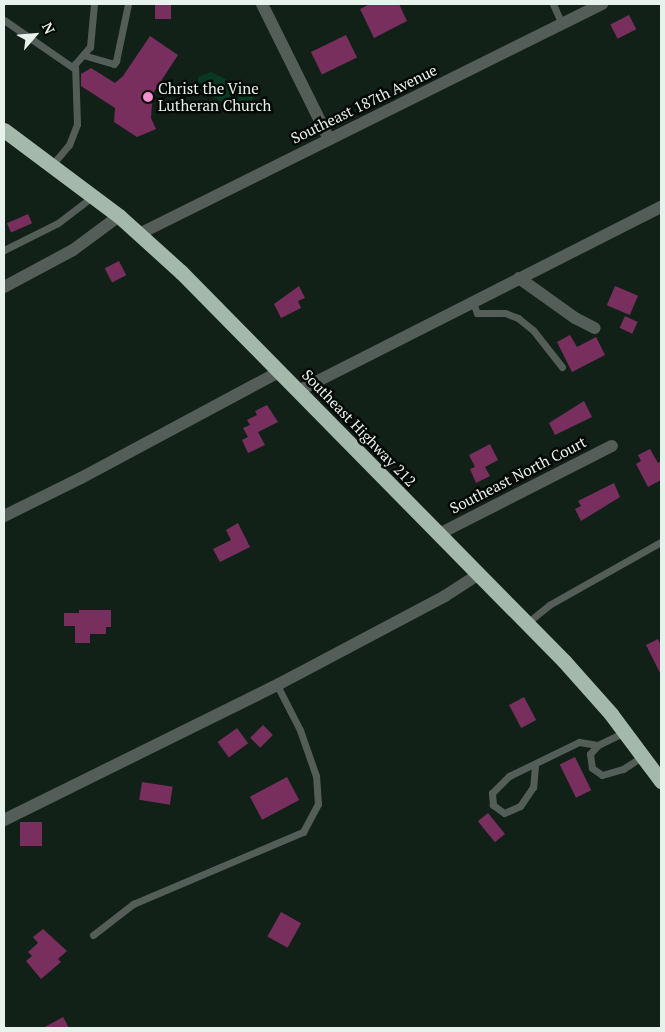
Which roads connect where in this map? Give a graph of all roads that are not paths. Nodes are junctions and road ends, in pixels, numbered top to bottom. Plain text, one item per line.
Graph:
1 (94, 4) edge
2 (128, 4) edge
3 (262, 4) edge
4 (553, 4) edge
5 (602, 4) edge
6 (4, 20) edge
7 (562, 24) junction
8 (83, 55) junction
9 (75, 68) junction
10 (4, 130) edge
11 (329, 139) junction
12 (52, 165) junction
13 (94, 196) junction
14 (661, 207) edge
15 (119, 216) junction
16 (141, 234) junction
17 (4, 250) edge
18 (520, 278) junction
19 (4, 287) edge
20 (472, 303) junction
21 (595, 328) dead end
22 (562, 367) dead end
23 (279, 372) junction
24 (298, 391) junction
25 (612, 446) dead end
26 (4, 516) edge
27 (439, 534) junction
28 (661, 542) edge
29 (478, 574) junction
30 (527, 623) junction
31 (278, 685) junction
32 (625, 732) junction
33 (598, 745) junction
34 (643, 756) junction
35 (535, 766) junction
36 (661, 781) edge
37 (4, 820) edge
38 (93, 935) dead end

1 - 8 lane
2 - 8 lane
3 - 11 street
4 - 7 lane
5 - 7 street, Southeast 187th Avenue
6 - 9 lane
7 - 11 street, Southeast 187th Avenue
8 - 9 lane
9 - 12 lane
10 - 12 highway, Southeast Highway 212
11 - 16 street, Southeast 187th Avenue
12 - 13 highway, Southeast Highway 212
13 - 15 highway, Southeast Highway 212
13 - 17 lane
14 - 18 street
15 - 16 highway, Southeast Highway 212
15 - 19 street
16 - 23 highway, Southeast Highway 212
18 - 20 street
18 - 21 street
20 - 22 lane
20 - 24 street
23 - 24 highway, Southeast Highway 212
23 - 26 street
24 - 27 highway, Southeast Highway 212
25 - 27 street, Southeast North Court
27 - 29 highway, Southeast Highway 212
28 - 30 lane
29 - 30 highway, Southeast Highway 212
29 - 31 street
30 - 32 highway, Southeast Highway 212
31 - 37 street
31 - 38 lane
32 - 33 lane
32 - 34 highway, Southeast Highway 212
33 - 34 lane
33 - 35 lane
34 - 36 highway, Southeast Highway 212
35 - 35 lane

